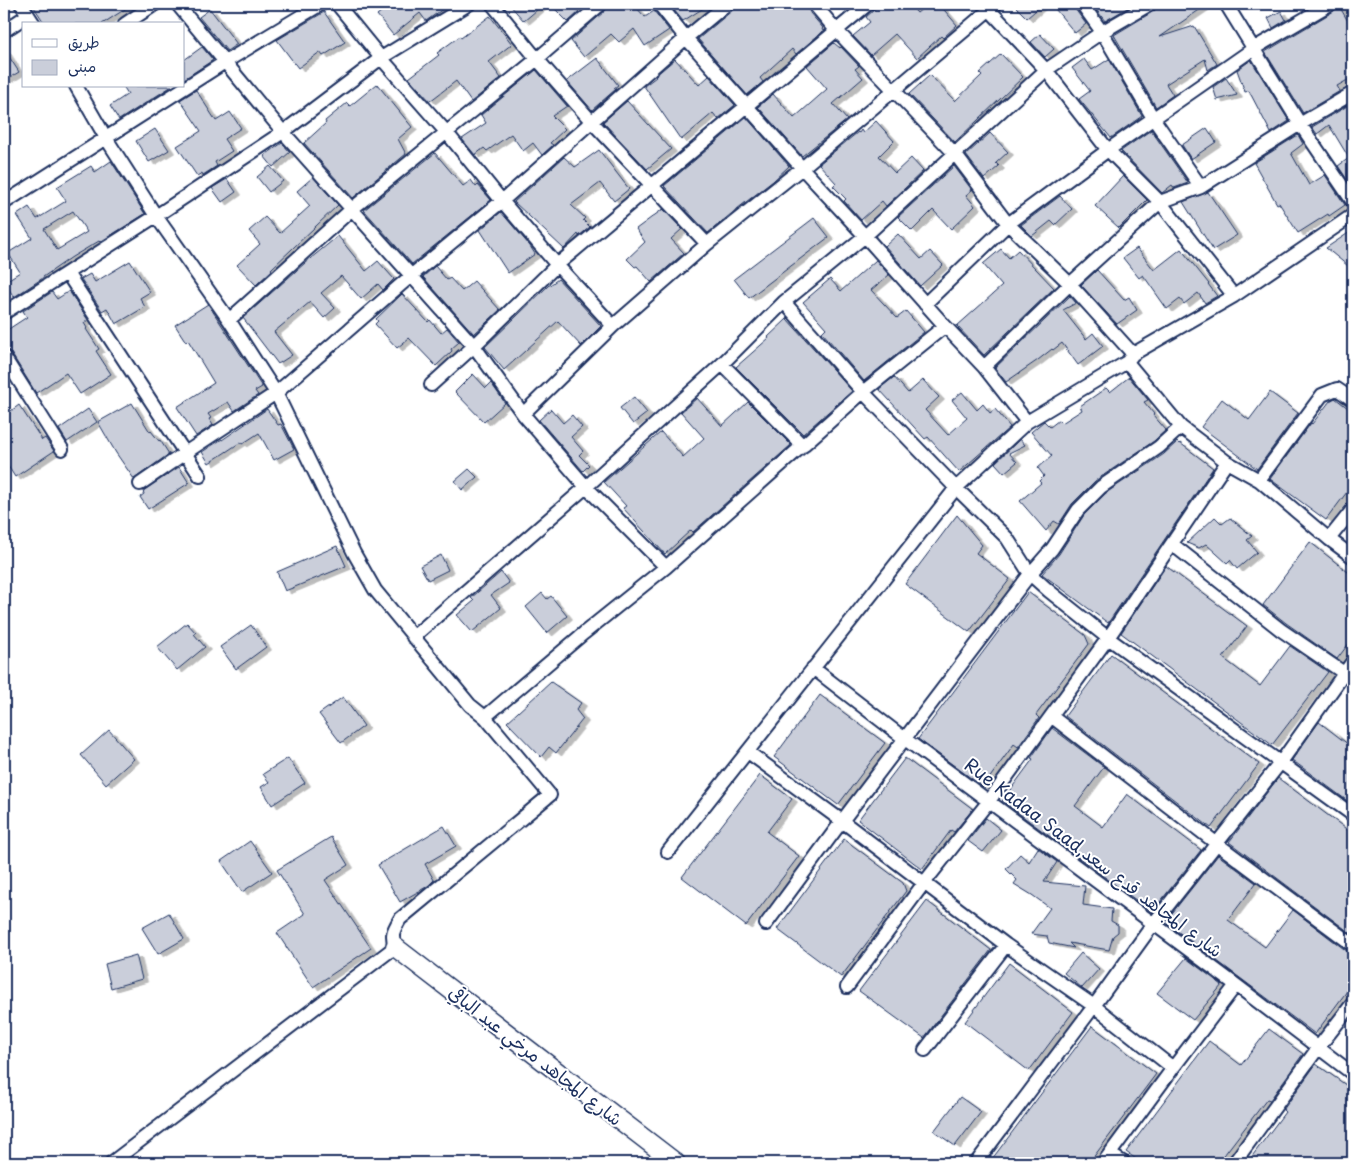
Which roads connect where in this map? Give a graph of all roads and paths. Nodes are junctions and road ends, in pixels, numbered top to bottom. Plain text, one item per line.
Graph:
1 (155, 4) edge
2 (177, 4) edge
3 (321, 4) edge
4 (337, 4) edge
5 (469, 4) edge
6 (492, 4) edge
7 (601, 4) edge
8 (659, 4) edge
9 (727, 4) edge
10 (814, 4) edge
11 (868, 4) edge
12 (1082, 4) edge
13 (1150, 4) edge
14 (1226, 4) edge
15 (1330, 4) edge
16 (990, 6) edge
17 (28, 14) edge
18 (128, 22) edge
19 (836, 30) junction
20 (4, 31) edge
21 (1102, 32) junction
22 (686, 38) junction
23 (1253, 49) junction
24 (381, 58) junction
25 (537, 59) junction
26 (225, 62) junction
27 (1046, 70) junction
28 (77, 88) edge
29 (184, 88) edge
30 (185, 88) edge
31 (894, 90) junction
32 (1353, 93) edge
33 (746, 106) junction
34 (1153, 118) junction
35 (592, 122) junction
36 (1300, 124) junction
37 (283, 132) junction
38 (447, 133) junction
39 (106, 138) junction
40 (1108, 150) junction
41 (955, 154) junction
42 (802, 168) junction
43 (652, 185) junction
44 (1201, 187) junction
45 (502, 201) junction
46 (1160, 202) junction
47 (1353, 202) edge
48 (4, 203) edge
49 (352, 209) junction
50 (1353, 215) edge
51 (156, 216) junction
52 (1008, 224) junction
53 (865, 236) junction
54 (707, 244) junction
55 (557, 264) junction
56 (67, 272) junction
57 (412, 275) junction
58 (1070, 284) junction
59 (1234, 296) junction
60 (784, 302) junction
61 (925, 304) junction
62 (4, 313) edge
63 (229, 320) junction
64 (613, 326) junction
65 (945, 326) junction
66 (474, 346) junction
67 (4, 357) edge
68 (1130, 358) junction
69 (722, 364) junction
70 (984, 367) junction
71 (431, 384) dead end
72 (863, 392) junction
73 (276, 393) junction
74 (1353, 400) edge
75 (523, 414) junction
76 (1027, 422) junction
77 (1181, 427) junction
78 (803, 446) junction
79 (62, 449) dead end
80 (185, 453) junction
81 (1227, 462) junction
82 (200, 476) dead end
83 (1259, 480) junction
84 (140, 484) dead end
85 (586, 487) junction
86 (956, 488) junction
87 (1353, 509) edge
88 (1329, 539) junction
89 (1172, 544) junction
90 (1353, 557) edge
91 (666, 567) junction
92 (1030, 574) junction
93 (413, 637) junction
94 (1108, 638) junction
95 (1353, 661) edge
96 (813, 668) junction
97 (1344, 673) junction
98 (1051, 716) junction
99 (485, 718) junction
100 (905, 739) junction
101 (748, 752) junction
102 (1281, 762) junction
103 (989, 801) junction
104 (1353, 815) edge
105 (842, 821) junction
106 (1216, 843) junction
107 (668, 852) dead end
108 (924, 883) junction
109 (1154, 923) junction
110 (766, 924) dead end
111 (1006, 945) junction
112 (1353, 945) edge
113 (395, 947) junction
114 (1236, 985) junction
115 (847, 987) dead end
116 (1353, 1003) edge
117 (1094, 1006) junction
118 (1318, 1048) junction
119 (925, 1050) dead end
120 (1173, 1068) junction
121 (1353, 1074) edge
122 (1107, 1158) edge
123 (111, 1163) edge
124 (676, 1163) edge
125 (976, 1163) edge
126 (1124, 1163) edge
127 (1234, 1163) edge

1 - 18 street
2 - 26 street
3 - 26 street
4 - 24 street
5 - 24 street
6 - 25 street
7 - 25 street
8 - 22 street
9 - 22 street
10 - 19 street
11 - 19 street
12 - 21 street
13 - 21 street
14 - 23 street
15 - 23 street
16 - 27 street
16 - 31 street
17 - 20 street
19 - 31 street
19 - 33 street
21 - 27 street
21 - 34 street
22 - 33 street
22 - 35 street
23 - 34 street
23 - 36 street
24 - 37 street
24 - 38 street
25 - 35 street
25 - 38 street
26 - 30 street
26 - 37 street
27 - 40 street
27 - 41 street
28 - 39 street
29 - 39 street
31 - 41 street
31 - 42 street
32 - 36 street
33 - 42 street
33 - 43 street
34 - 40 street
34 - 44 street
35 - 43 street
35 - 45 street
36 - 44 street
36 - 47 street
37 - 49 street
37 - 51 street
38 - 45 street
38 - 49 street
39 - 48 street
39 - 51 street
40 - 46 street
40 - 52 street
41 - 52 street
41 - 53 street
42 - 53 street
42 - 54 street
43 - 54 street
43 - 55 street
44 - 46 street
45 - 55 street
45 - 57 street
46 - 58 street
46 - 59 street
49 - 57 street
49 - 63 street
50 - 59 street
51 - 56 street
51 - 63 street
52 - 58 street
52 - 61 street
53 - 60 street
53 - 61 street
54 - 64 street
55 - 64 street
55 - 66 street
56 - 62 street
56 - 80 street
57 - 66 street
57 - 73 street
58 - 68 street
58 - 70 street
59 - 68 street
60 - 69 street
60 - 72 street
61 - 65 street
63 - 73 street
64 - 75 street
65 - 70 street
65 - 72 street
66 - 71 street
66 - 75 street
67 - 79 street
68 - 76 street
68 - 77 street
69 - 78 street
69 - 85 street
70 - 76 street
72 - 78 street
72 - 86 street
73 - 80 street
73 - 93 street
74 - 83 street
75 - 85 street
76 - 86 street
77 - 81 street
77 - 92 street
78 - 91 street
80 - 82 street
80 - 84 street
81 - 83 street
81 - 89 street
83 - 88 street
85 - 91 street
85 - 93 street
86 - 92 street
86 - 96 street
87 - 88 street
88 - 90 street
89 - 94 street
89 - 97 street
91 - 99 street
92 - 94 street
92 - 100 street
93 - 99 street
94 - 98 street
94 - 102 street
95 - 97 street
96 - 100 street, Rue Kadaa Saad,شارع المجاهد قدع سعد
96 - 101 street
97 - 102 street
98 - 103 street
98 - 106 street
99 - 113 street
100 - 103 street, Rue Kadaa Saad,شارع المجاهد قدع سعد
100 - 105 street
101 - 105 street
101 - 107 street
102 - 104 street
102 - 106 street
103 - 108 street
103 - 109 street, Rue Kadaa Saad,شارع المجاهد قدع سعد
105 - 108 street
105 - 110 street
106 - 109 street
106 - 112 street
108 - 111 street
108 - 115 street
109 - 114 street, Rue Kadaa Saad,شارع المجاهد قدع سعد
109 - 117 street
111 - 117 street
111 - 119 street
113 - 123 street
113 - 124 street, شارع المجاهد مرخي عبد الباقي
114 - 118 street, Rue Kadaa Saad,شارع المجاهد قدع سعد
114 - 120 street
116 - 118 street
117 - 120 street
117 - 125 street
118 - 121 street, Rue Kadaa Saad,شارع المجاهد قدع سعد
118 - 127 street
120 - 122 street
122 - 126 street

